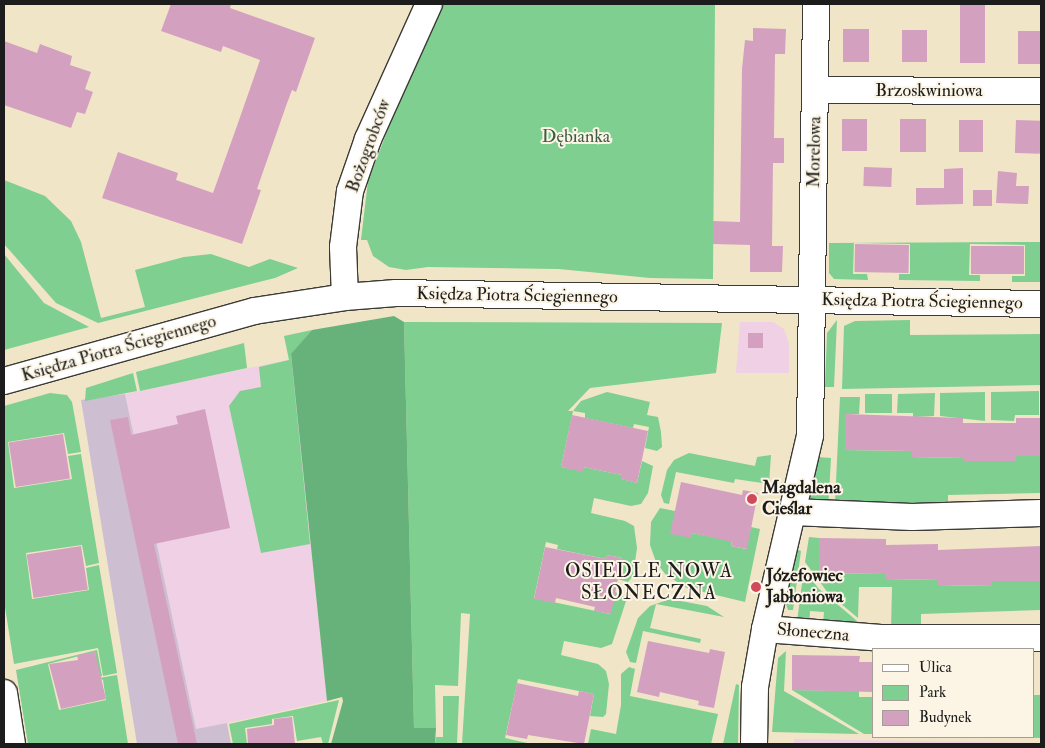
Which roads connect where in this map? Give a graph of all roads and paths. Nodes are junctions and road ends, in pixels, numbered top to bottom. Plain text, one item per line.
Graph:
1 (429, 4) edge
2 (816, 4) edge
3 (816, 90) junction
4 (1041, 91) edge
5 (344, 297) junction
6 (813, 300) junction
7 (1041, 304) edge
8 (4, 381) edge
9 (792, 512) junction
10 (1041, 513) edge
11 (765, 629) junction
12 (1041, 638) edge
13 (4, 693) edge
14 (12, 744) edge
15 (754, 744) edge

1 - 5 street, Bożogrobców
2 - 3 street, Morelowa
3 - 4 street, Brzoskwiniowa
3 - 6 street, Morelowa
5 - 6 street, Księdza Piotra Ściegiennego
5 - 8 street, Księdza Piotra Ściegiennego
6 - 7 street, Księdza Piotra Ściegiennego
6 - 9 street, Słoneczna
9 - 10 street
9 - 11 street, Słoneczna
11 - 12 street, Słoneczna
11 - 15 street, Słoneczna
13 - 14 street

